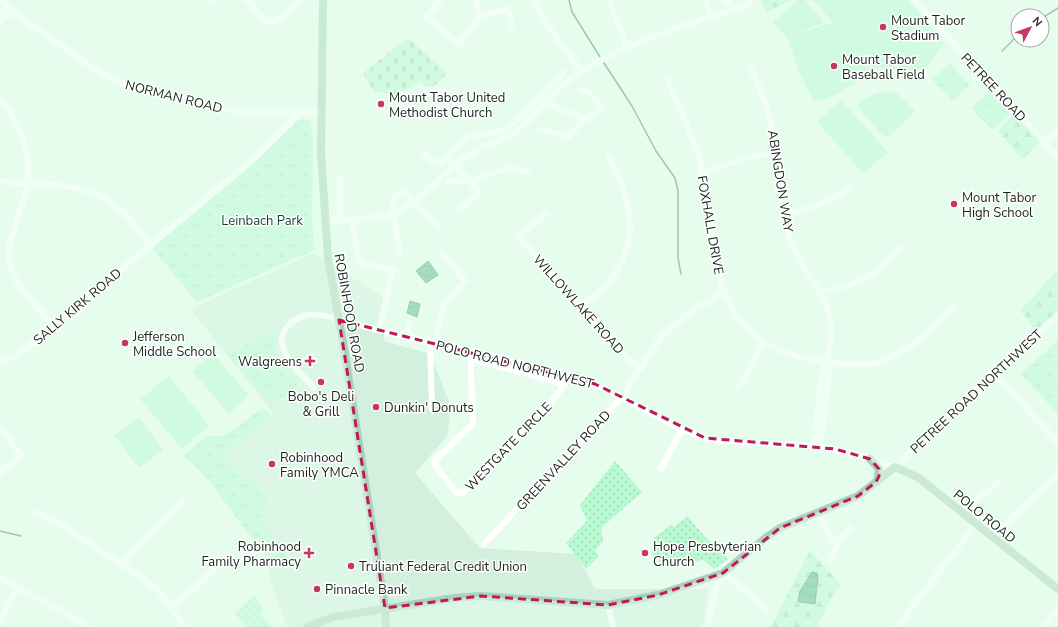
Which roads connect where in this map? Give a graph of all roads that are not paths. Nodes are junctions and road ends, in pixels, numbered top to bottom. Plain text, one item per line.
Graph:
1 (2, 0) edge
2 (247, 0) edge
3 (301, 0) edge
4 (323, 0) edge
5 (440, 0) edge
6 (476, 0) edge
7 (535, 0) edge
8 (609, 0) edge
9 (705, 0) edge
10 (752, 0) edge
11 (914, 0) edge
12 (12, 12) junction
13 (0, 13) edge
14 (480, 16) junction
15 (712, 17) junction
16 (0, 21) edge
17 (512, 26) dead end
18 (627, 47) junction
19 (750, 67) dead end
20 (581, 71) junction
21 (563, 73) dead end
22 (667, 78) dead end
23 (581, 90) dead end
24 (536, 99) junction
25 (0, 100) edge
26 (544, 102) junction
27 (301, 111) junction
28 (322, 112) junction
29 (585, 119) junction
30 (538, 130) dead end
31 (1058, 130) edge
32 (1045, 142) junction
33 (777, 153) junction
34 (424, 154) dead end
35 (447, 156) junction
36 (609, 157) dead end
37 (1058, 157) edge
38 (455, 164) junction
39 (527, 172) dead end
40 (701, 173) junction
41 (340, 178) dead end
42 (0, 181) edge
43 (448, 181) dead end
44 (470, 181) junction
45 (27, 184) junction
46 (850, 187) dead end
47 (414, 200) junction
48 (459, 211) dead end
49 (392, 213) junction
50 (546, 214) dead end
51 (785, 214) junction
52 (352, 218) junction
53 (340, 219) junction
54 (324, 222) junction
55 (438, 227) dead end
56 (150, 244) junction
57 (900, 249) dead end
58 (442, 252) dead end
59 (400, 255) dead end
60 (725, 292) junction
61 (821, 292) junction
62 (581, 307) junction
63 (954, 308) dead end
64 (1058, 316) edge
65 (339, 320) junction
66 (409, 323) dead end
67 (53, 325) junction
68 (379, 330) junction
69 (407, 337) junction
70 (433, 343) junction
71 (764, 343) junction
72 (471, 356) junction
73 (0, 361) edge
74 (826, 362) junction
75 (641, 369) junction
76 (994, 373) junction
77 (566, 376) junction
78 (565, 384) junction
79 (314, 388) dead end
80 (738, 388) dead end
81 (621, 397) junction
82 (432, 409) dead end
83 (0, 427) edge
84 (682, 429) junction
85 (1058, 443) edge
86 (813, 445) junction
87 (820, 446) junction
88 (870, 458) junction
89 (895, 467) junction
90 (661, 469) dead end
91 (1058, 472) edge
92 (0, 473) edge
93 (876, 482) junction
94 (998, 483) dead end
95 (182, 502) dead end
96 (33, 512) dead end
97 (962, 512) junction
98 (817, 513) junction
99 (976, 524) junction
100 (850, 528) dead end
101 (992, 537) junction
102 (839, 540) junction
103 (484, 544) dead end
104 (228, 556) dead end
105 (831, 559) dead end
106 (123, 564) junction
107 (723, 573) junction
108 (0, 579) edge
109 (17, 588) junction
110 (1058, 589) edge
111 (608, 605) junction
112 (170, 606) junction
113 (385, 608) junction
114 (767, 609) dead end
115 (1058, 609) edge
116 (0, 622) edge
117 (86, 627) edge
118 (184, 627) edge
119 (307, 627) edge
120 (386, 627) edge
121 (613, 627) edge
122 (708, 627) edge
123 (897, 627) edge
124 (1044, 627) edge

1 - 12 street, NORMAN ROAD
2 - 3 street
4 - 28 main road, ROBINHOOD ROAD
5 - 14 street
6 - 14 street
7 - 20 street
8 - 18 street
9 - 15 street
10 - 15 street
11 - 32 street, PETREE ROAD
12 - 13 street
12 - 16 street
12 - 27 street, NORMAN ROAD
14 - 17 street
15 - 18 street
18 - 20 street
19 - 33 street, ABINGDON WAY
20 - 26 street
21 - 24 street
22 - 40 street, FOXHALL DRIVE
23 - 29 street
24 - 26 street
24 - 35 street
25 - 45 street
26 - 29 street
26 - 38 street
27 - 28 street, NORMAN ROAD
27 - 56 street, SALLY KIRK ROAD
28 - 54 main road, ROBINHOOD ROAD
29 - 30 street
31 - 32 street
32 - 37 street, PETREE ROAD
33 - 40 street
33 - 51 street, ABINGDON WAY
34 - 35 street
35 - 38 street
36 - 62 street
38 - 44 street
38 - 47 street
39 - 44 street
40 - 60 street, FOXHALL DRIVE
41 - 53 street
42 - 45 street
43 - 44 street
44 - 48 street
45 - 56 street
45 - 67 street
46 - 51 street
47 - 49 street
47 - 49 street
47 - 55 street
49 - 52 street
49 - 59 street
50 - 62 street, WILLOWLAKE ROAD
51 - 61 street, ABINGDON WAY
52 - 53 street
52 - 68 street
53 - 54 street
54 - 65 main road, ROBINHOOD ROAD
56 - 67 street, SALLY KIRK ROAD
57 - 61 street
58 - 70 street
60 - 71 street, FOXHALL DRIVE
60 - 75 street, GREENVALLEY ROAD
61 - 74 street, ABINGDON WAY
62 - 75 street, WILLOWLAKE ROAD
63 - 74 street, FOXHALL DRIVE
64 - 76 street, PETREE ROAD NORTHWEST
65 - 68 street, POLO ROAD NORTHWEST
65 - 79 street, POLO ROAD NORTHWEST
65 - 113 main road, ROBINHOOD ROAD
66 - 69 street
67 - 73 street, SALLY KIRK ROAD
68 - 69 street, POLO ROAD NORTHWEST
69 - 70 street, POLO ROAD NORTHWEST
70 - 72 street, POLO ROAD NORTHWEST
70 - 82 street
71 - 74 street, FOXHALL DRIVE
71 - 80 street
72 - 77 street, POLO ROAD NORTHWEST
72 - 78 street
72 - 78 street, WESTGATE CIRCLE
74 - 86 street, ABINGDON WAY
74 - 87 street, ABINGDON WAY
75 - 81 street, GREENVALLEY ROAD
76 - 85 street
76 - 89 street, PETREE ROAD NORTHWEST
77 - 78 street
77 - 81 street, POLO ROAD NORTHWEST
81 - 84 street, POLO ROAD NORTHWEST
81 - 103 street, GREENVALLEY ROAD
83 - 92 street
84 - 86 street, POLO ROAD NORTHWEST
84 - 90 street
86 - 87 street, POLO ROAD NORTHWEST
87 - 88 street, POLO ROAD NORTHWEST
88 - 89 street, POLO ROAD NORTHWEST
88 - 93 main road
89 - 93 main road
89 - 97 main road, POLO ROAD
91 - 101 street
93 - 98 main road
94 - 97 street
95 - 106 street
96 - 106 street
97 - 99 main road, POLO ROAD
98 - 102 street
98 - 107 main road
99 - 101 main road, POLO ROAD
99 - 123 street
100 - 102 street
101 - 110 main road, POLO ROAD
102 - 105 street
104 - 112 street
106 - 112 street
107 - 111 main road
107 - 114 street
107 - 122 street
108 - 109 street
109 - 116 street
109 - 117 street
111 - 113 main road
111 - 121 street
112 - 118 street
113 - 119 main road
113 - 120 main road, ROBINHOOD ROAD
115 - 124 street

